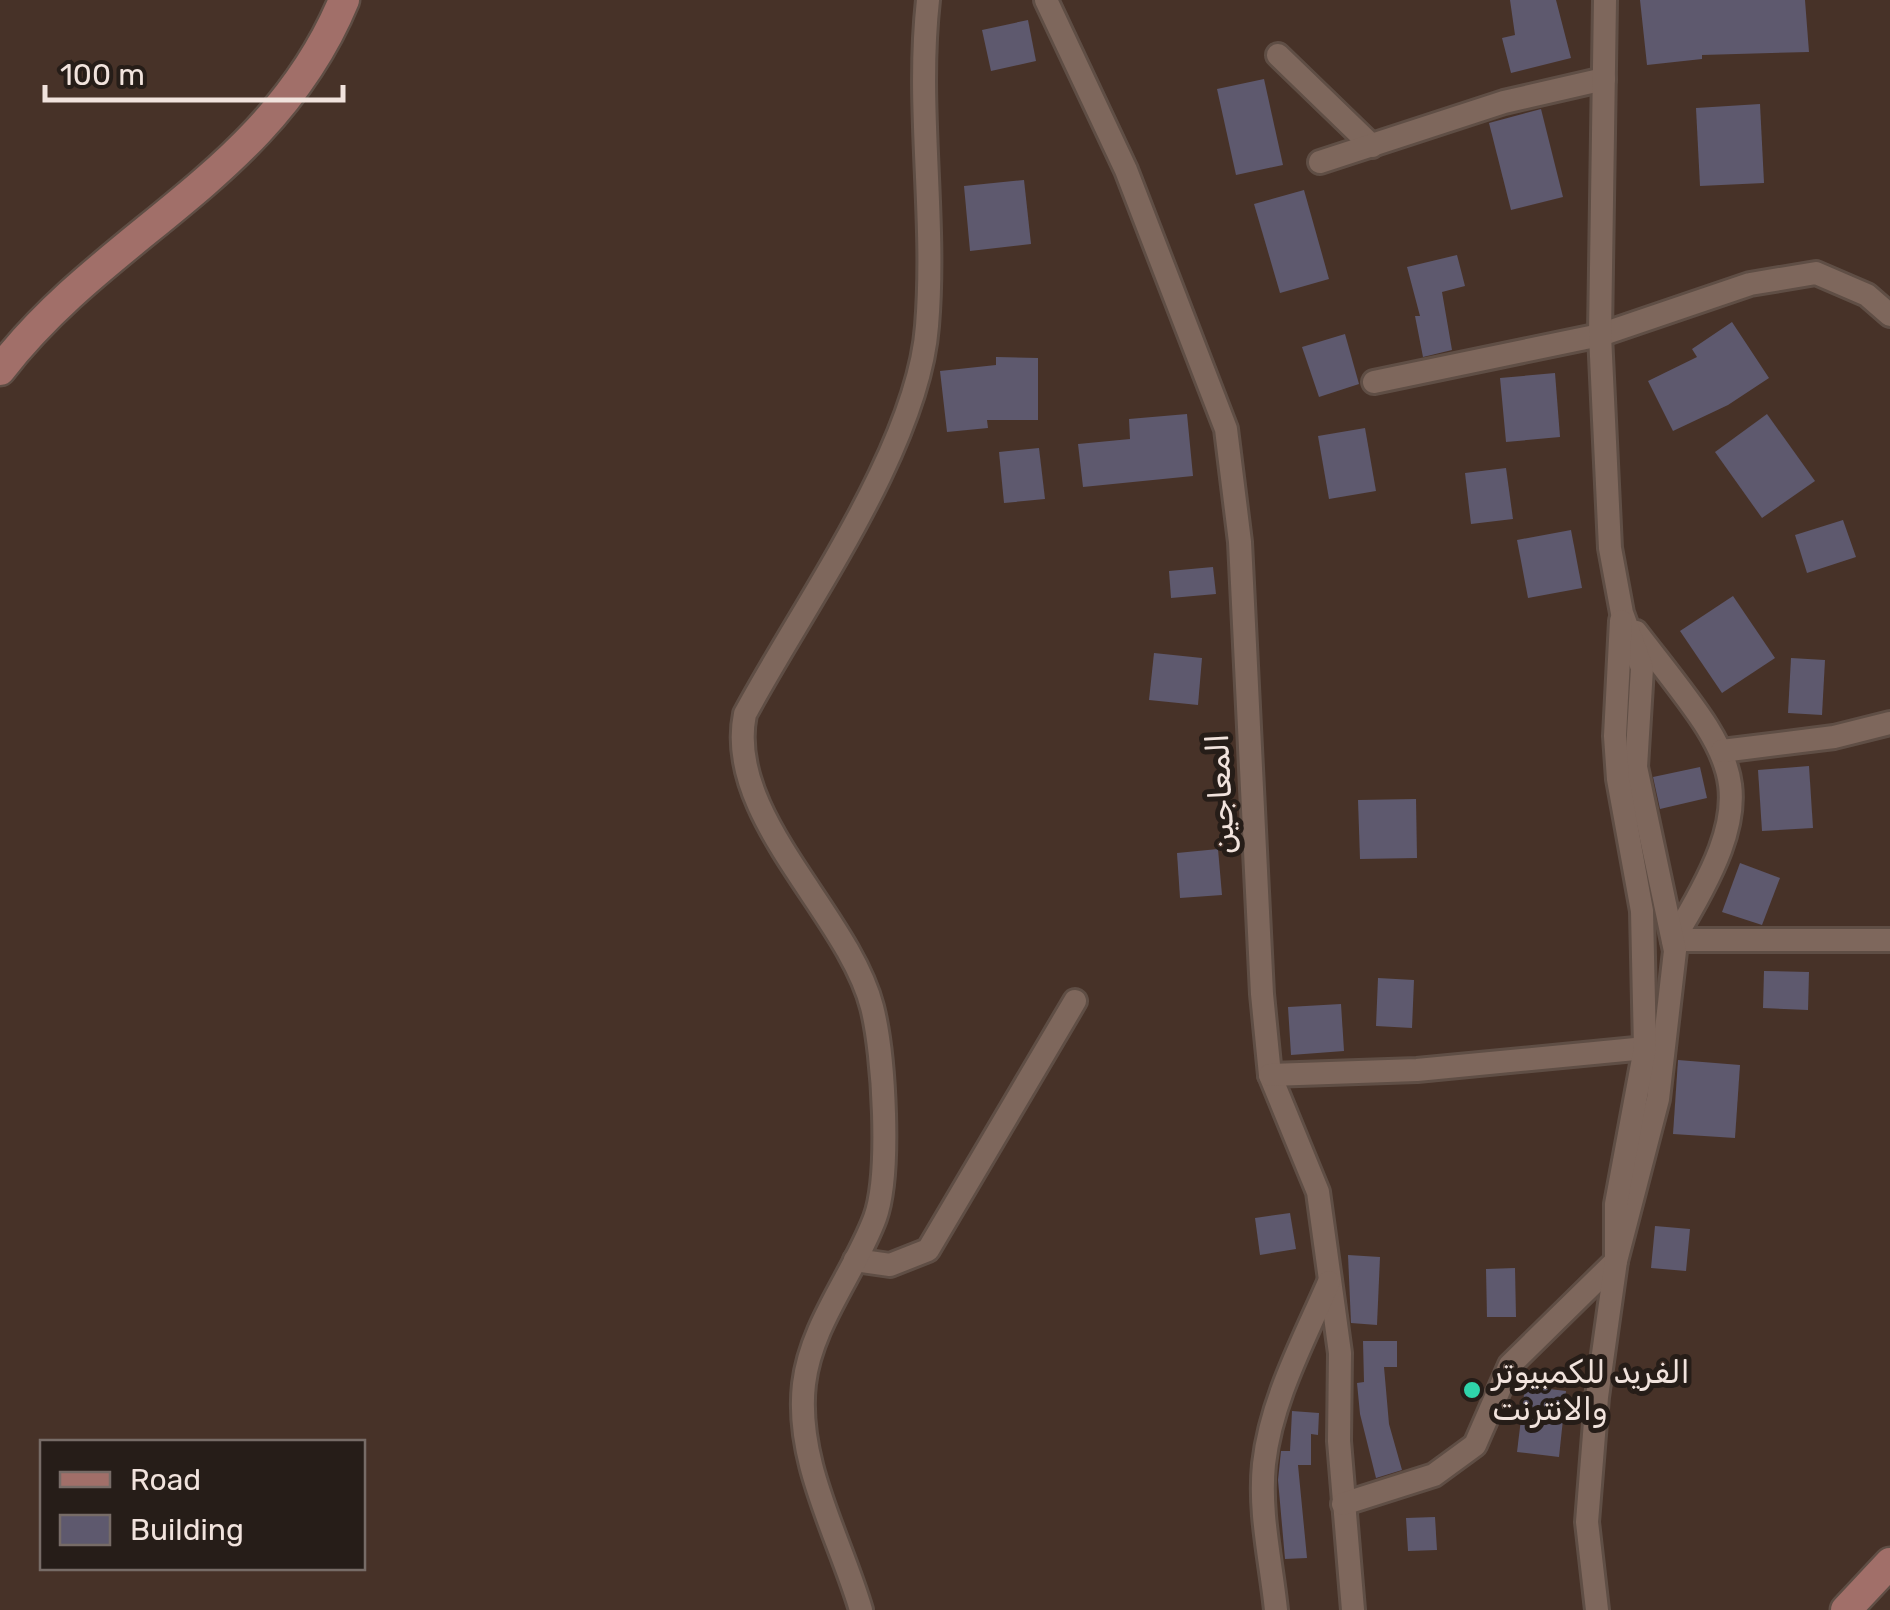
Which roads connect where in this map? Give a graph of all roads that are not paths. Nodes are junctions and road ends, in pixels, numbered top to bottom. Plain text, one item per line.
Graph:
1 (344, 0) edge
2 (928, 0) edge
3 (1046, 0) edge
4 (1605, 0) edge
5 (1278, 55) dead end
6 (1604, 79) junction
7 (1372, 146) junction
8 (1320, 162) dead end
9 (1890, 315) edge
10 (1600, 335) junction
11 (0, 370) edge
12 (1374, 382) dead end
13 (1622, 613) junction
14 (1890, 722) edge
15 (1722, 752) junction
16 (1673, 940) junction
17 (1890, 940) edge
18 (1075, 1001) dead end
19 (1654, 1047) junction
20 (1270, 1074) junction
21 (855, 1260) junction
22 (1616, 1261) junction
23 (1329, 1282) junction
24 (1344, 1504) junction
25 (1890, 1564) edge
26 (861, 1610) edge
27 (1276, 1610) edge
28 (1353, 1610) edge
29 (1597, 1610) edge
30 (1846, 1610) edge

1 - 11 street
2 - 21 street
3 - 20 street, المعاجين
4 - 6 street
5 - 7 street
6 - 7 street
6 - 10 street
7 - 8 street
9 - 10 street
10 - 12 street
10 - 13 street
13 - 15 street
13 - 16 street
13 - 19 street
14 - 15 street
15 - 16 street
16 - 17 street
16 - 19 street
18 - 21 street
19 - 20 street
19 - 22 street
20 - 23 street, المعاجين
21 - 26 street
22 - 24 street
22 - 29 street
23 - 24 street, المعاجين
23 - 27 street
24 - 28 street, المعاجين
25 - 30 street

